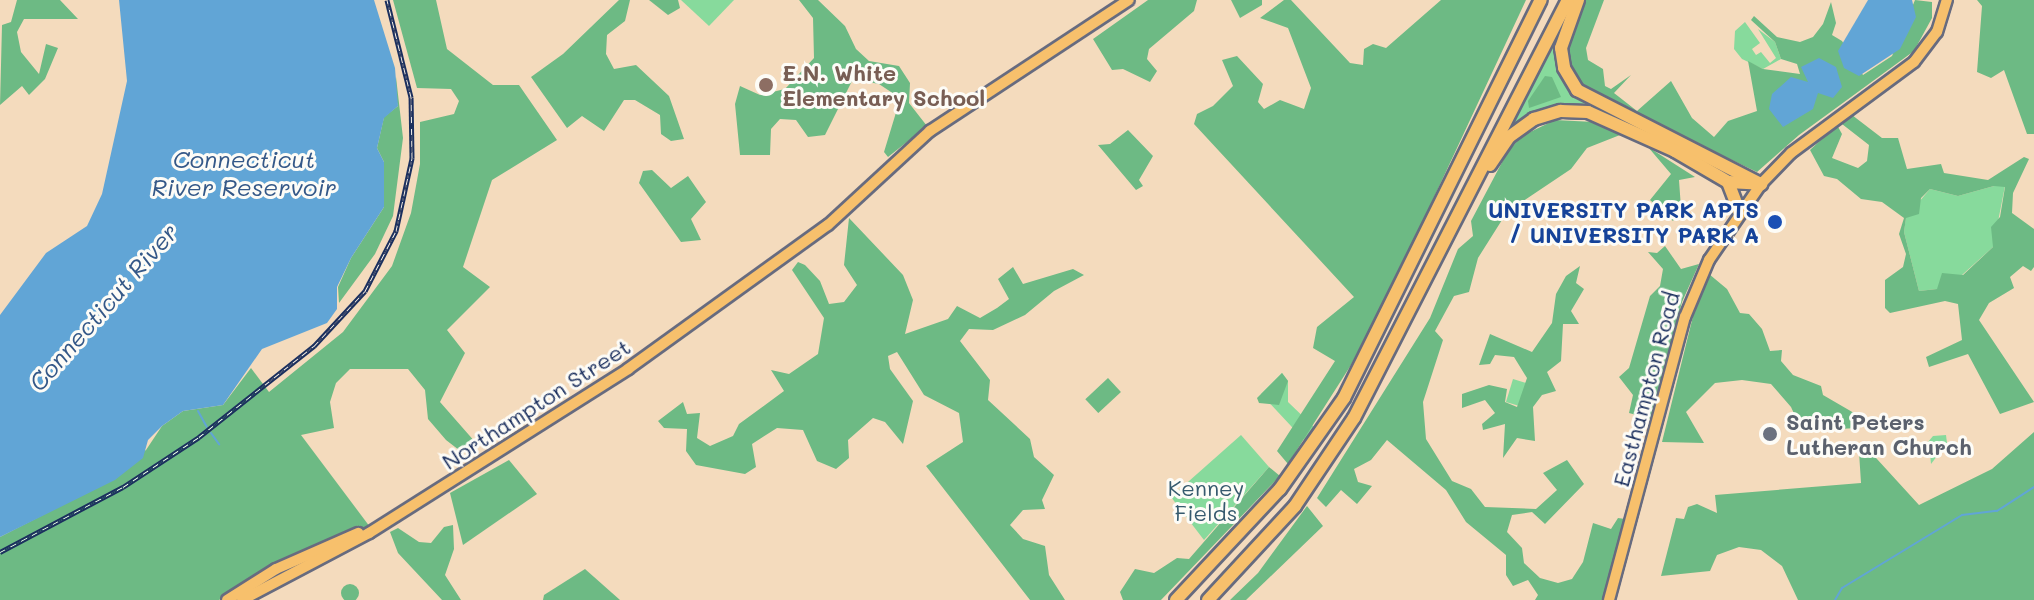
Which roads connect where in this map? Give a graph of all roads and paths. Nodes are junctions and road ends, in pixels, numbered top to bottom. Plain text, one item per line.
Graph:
1 (1129, 0) edge
2 (1541, 0) edge
3 (1568, 0) edge
4 (1578, 0) edge
5 (1947, 0) edge
6 (1728, 182) junction
7 (1761, 184) junction
8 (1740, 213) junction
9 (1457, 219) junction
10 (393, 517) junction
11 (227, 600) edge
12 (242, 600) edge
13 (1176, 600) edge
14 (1208, 600) edge
15 (1609, 600) edge

1 - 10 main road, Northampton Street
2 - 13 highway
3 - 9 highway
4 - 7 highway
5 - 7 main road, Easthampton Road
6 - 7 highway
6 - 8 highway
6 - 9 highway
7 - 8 main road, Easthampton Road
8 - 15 main road, Easthampton Road
9 - 14 highway
10 - 11 main road
10 - 12 main road

